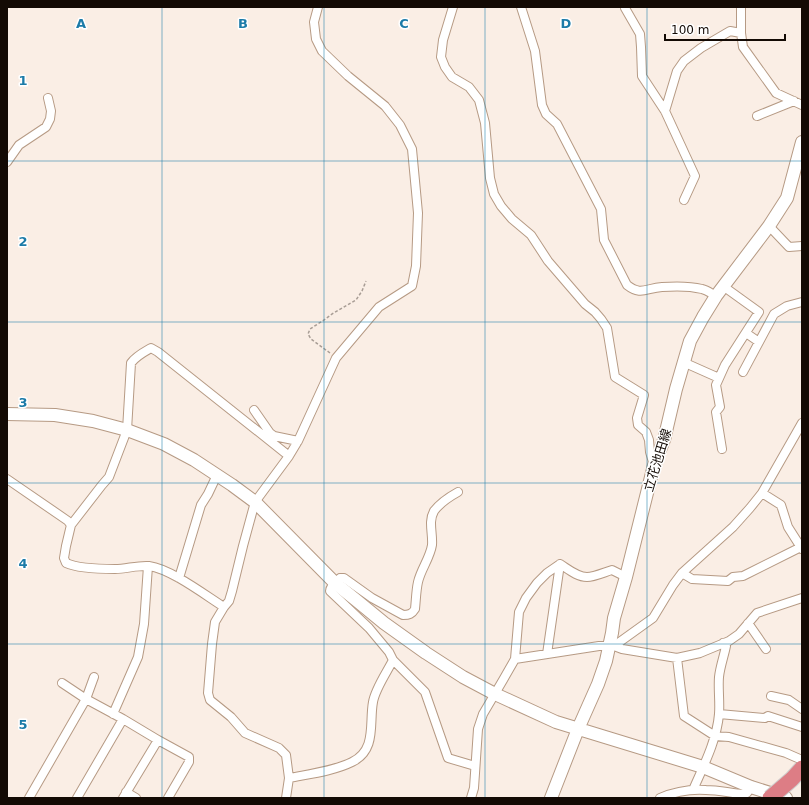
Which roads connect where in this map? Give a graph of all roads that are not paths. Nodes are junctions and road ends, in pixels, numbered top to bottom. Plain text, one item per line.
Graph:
1 (318, 7) edge
2 (453, 7) edge
3 (521, 7) edge
4 (741, 7) edge
5 (625, 8) dead end
6 (741, 33) junction
7 (48, 98) dead end
8 (794, 101) junction
9 (802, 105) edge
10 (665, 111) junction
11 (757, 116) dead end
12 (802, 142) edge
13 (800, 160) edge
14 (7, 162) edge
15 (684, 200) dead end
16 (769, 226) junction
17 (802, 246) edge
18 (720, 291) junction
19 (802, 302) edge
20 (746, 333) junction
21 (759, 342) junction
22 (683, 362) junction
23 (743, 372) dead end
24 (719, 378) junction
25 (254, 410) dead end
26 (7, 414) edge
27 (802, 423) edge
28 (127, 430) junction
29 (298, 441) junction
30 (722, 449) dead end
31 (289, 456) junction
32 (654, 466) junction
33 (218, 475) junction
34 (7, 479) edge
35 (458, 492) dead end
36 (762, 493) junction
37 (255, 502) junction
38 (71, 525) junction
39 (801, 548) edge
40 (560, 564) junction
41 (148, 566) junction
42 (682, 573) junction
43 (626, 577) junction
44 (179, 578) junction
45 (335, 583) junction
46 (802, 598) edge
47 (224, 607) junction
48 (748, 623) junction
49 (723, 643) junction
50 (612, 646) junction
51 (766, 649) dead end
52 (547, 654) junction
53 (677, 658) junction
54 (515, 659) junction
55 (393, 660) junction
56 (94, 677) dead end
57 (62, 682) dead end
58 (495, 694) junction
59 (771, 696) dead end
60 (86, 699) junction
61 (802, 709) edge
62 (113, 714) junction
63 (719, 714) junction
64 (123, 719) junction
65 (802, 727) edge
66 (578, 729) junction
67 (715, 736) junction
68 (158, 740) junction
69 (802, 760) edge
70 (475, 766) junction
71 (703, 768) junction
72 (802, 768) edge
73 (289, 778) junction
74 (751, 787) junction
75 (693, 790) junction
76 (125, 795) edge
77 (29, 798) edge
78 (77, 798) edge
79 (136, 798) edge
80 (168, 798) edge
81 (286, 798) edge
82 (471, 798) edge
83 (551, 798) edge
84 (660, 798) edge
85 (770, 798) edge
86 (786, 798) edge

1 - 29 street
2 - 32 street
3 - 18 street
4 - 6 street
5 - 10 street
6 - 8 street
6 - 10 street
7 - 14 street
8 - 9 street
8 - 11 street
10 - 15 street
12 - 13 street, 立花池田線
13 - 16 street, 立花池田線
16 - 17 street
16 - 18 street, 立花池田線
18 - 20 street
18 - 22 street, 立花池田線
19 - 21 street
20 - 21 street
20 - 24 street
21 - 23 street
22 - 24 street
22 - 32 street, 立花池田線
24 - 30 street
25 - 29 street
26 - 28 street
27 - 36 street
28 - 31 street
28 - 33 street
28 - 38 street
29 - 31 street
31 - 37 street
32 - 43 street, 立花池田線
33 - 37 street
33 - 44 street
34 - 38 street
35 - 45 street
36 - 39 street
36 - 42 street
37 - 45 street
37 - 47 street
38 - 41 street
39 - 42 street
40 - 43 street
40 - 52 street
40 - 54 street
41 - 44 street
41 - 62 street
42 - 50 street
43 - 50 street, 立花池田線
44 - 47 street
45 - 55 street
45 - 58 street
46 - 48 street
47 - 73 street
48 - 49 street
48 - 51 street
49 - 53 street
49 - 63 street
50 - 52 street
50 - 53 street
50 - 66 street, 立花池田線
52 - 54 street
53 - 67 street
54 - 58 street
55 - 70 street
55 - 73 street
56 - 60 street
57 - 60 street
58 - 66 street
58 - 70 street
59 - 61 street
60 - 62 street
60 - 77 street
62 - 64 street
63 - 65 street
63 - 67 street
64 - 68 street
64 - 78 street
66 - 71 street
66 - 83 street, 立花池田線
67 - 69 street
67 - 71 street
68 - 76 street
68 - 80 street
70 - 82 street
71 - 74 street
71 - 75 street
72 - 85 highway, bridge
73 - 81 street
74 - 75 street
74 - 86 street
75 - 84 street
76 - 79 street

